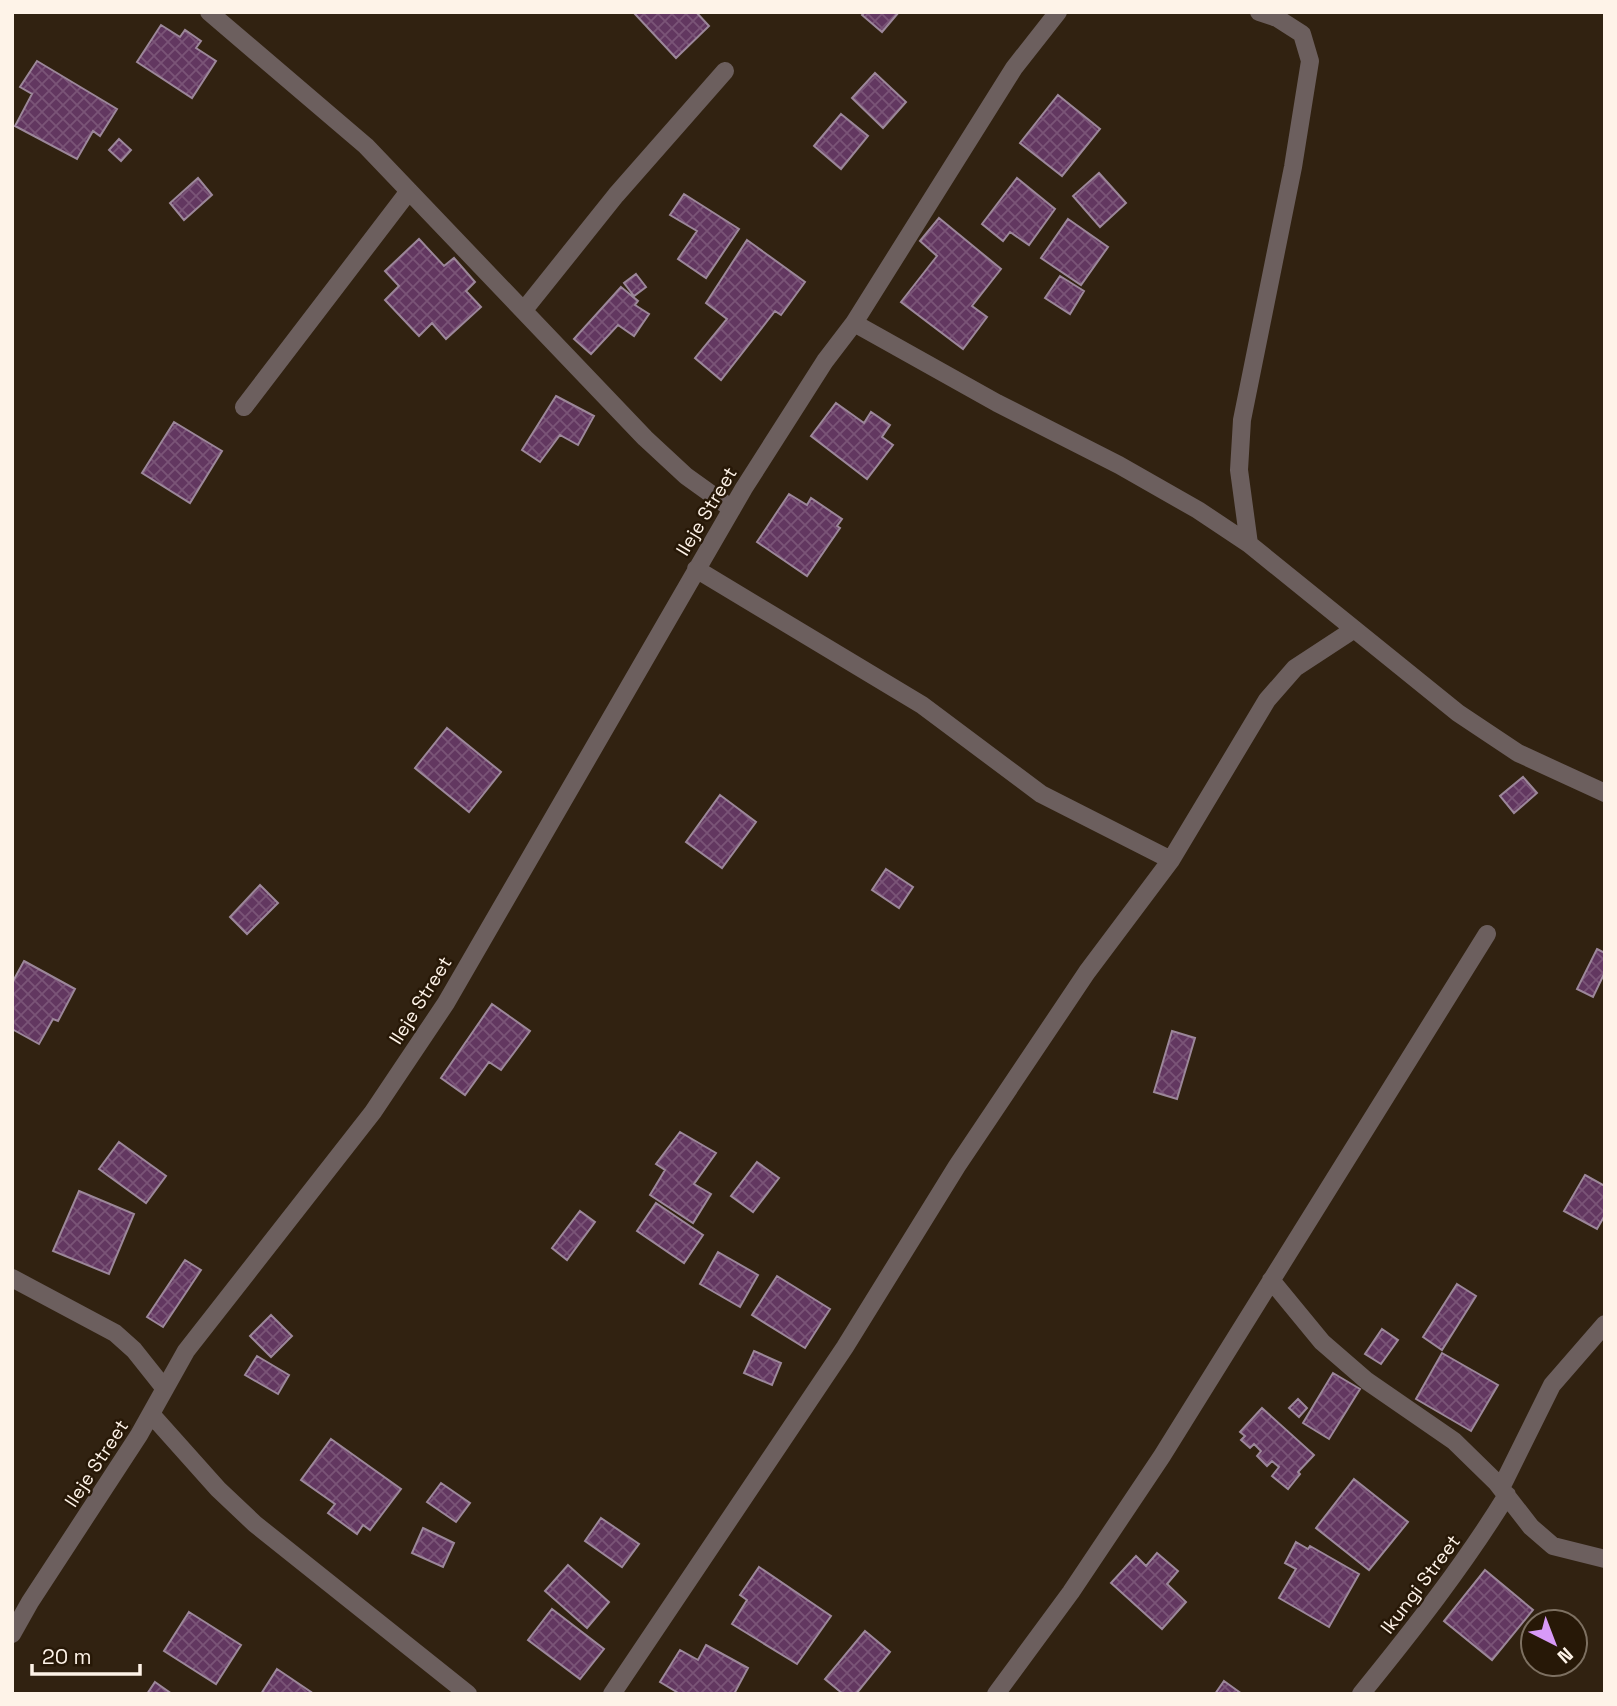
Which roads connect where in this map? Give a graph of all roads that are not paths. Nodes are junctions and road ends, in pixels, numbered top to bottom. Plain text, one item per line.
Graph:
1 (209, 12) edge
2 (1058, 12) edge
3 (1259, 12) edge
4 (725, 71) dead end
5 (409, 191) junction
6 (524, 310) junction
7 (854, 323) junction
8 (244, 407) dead end
9 (732, 509) junction
10 (1249, 544) junction
11 (696, 569) junction
12 (1353, 630) junction
13 (1605, 793) edge
14 (1171, 860) junction
15 (1487, 934) dead end
16 (12, 1278) edge
17 (1272, 1280) junction
18 (1602, 1334) edge
19 (165, 1389) junction
20 (151, 1414) junction
21 (1504, 1492) junction
22 (1605, 1559) edge
23 (12, 1634) edge
24 (468, 1694) edge
25 (612, 1694) edge
26 (996, 1694) edge
27 (1362, 1694) edge

1 - 5 street
2 - 7 street, Ileje Street
3 - 10 street
4 - 6 street
5 - 6 street
5 - 8 street
6 - 9 street
7 - 9 street, Ileje Street
7 - 10 street
9 - 11 street, Ileje Street
10 - 12 street
11 - 14 street
11 - 19 street, Ileje Street
12 - 13 street
12 - 14 street
14 - 25 street
15 - 17 street
16 - 19 street
17 - 21 street
17 - 26 street
18 - 21 street, Ikungi Street
19 - 20 street, Ileje Street
20 - 23 street, Ileje Street
20 - 24 street
21 - 22 street
21 - 27 street, Ikungi Street

